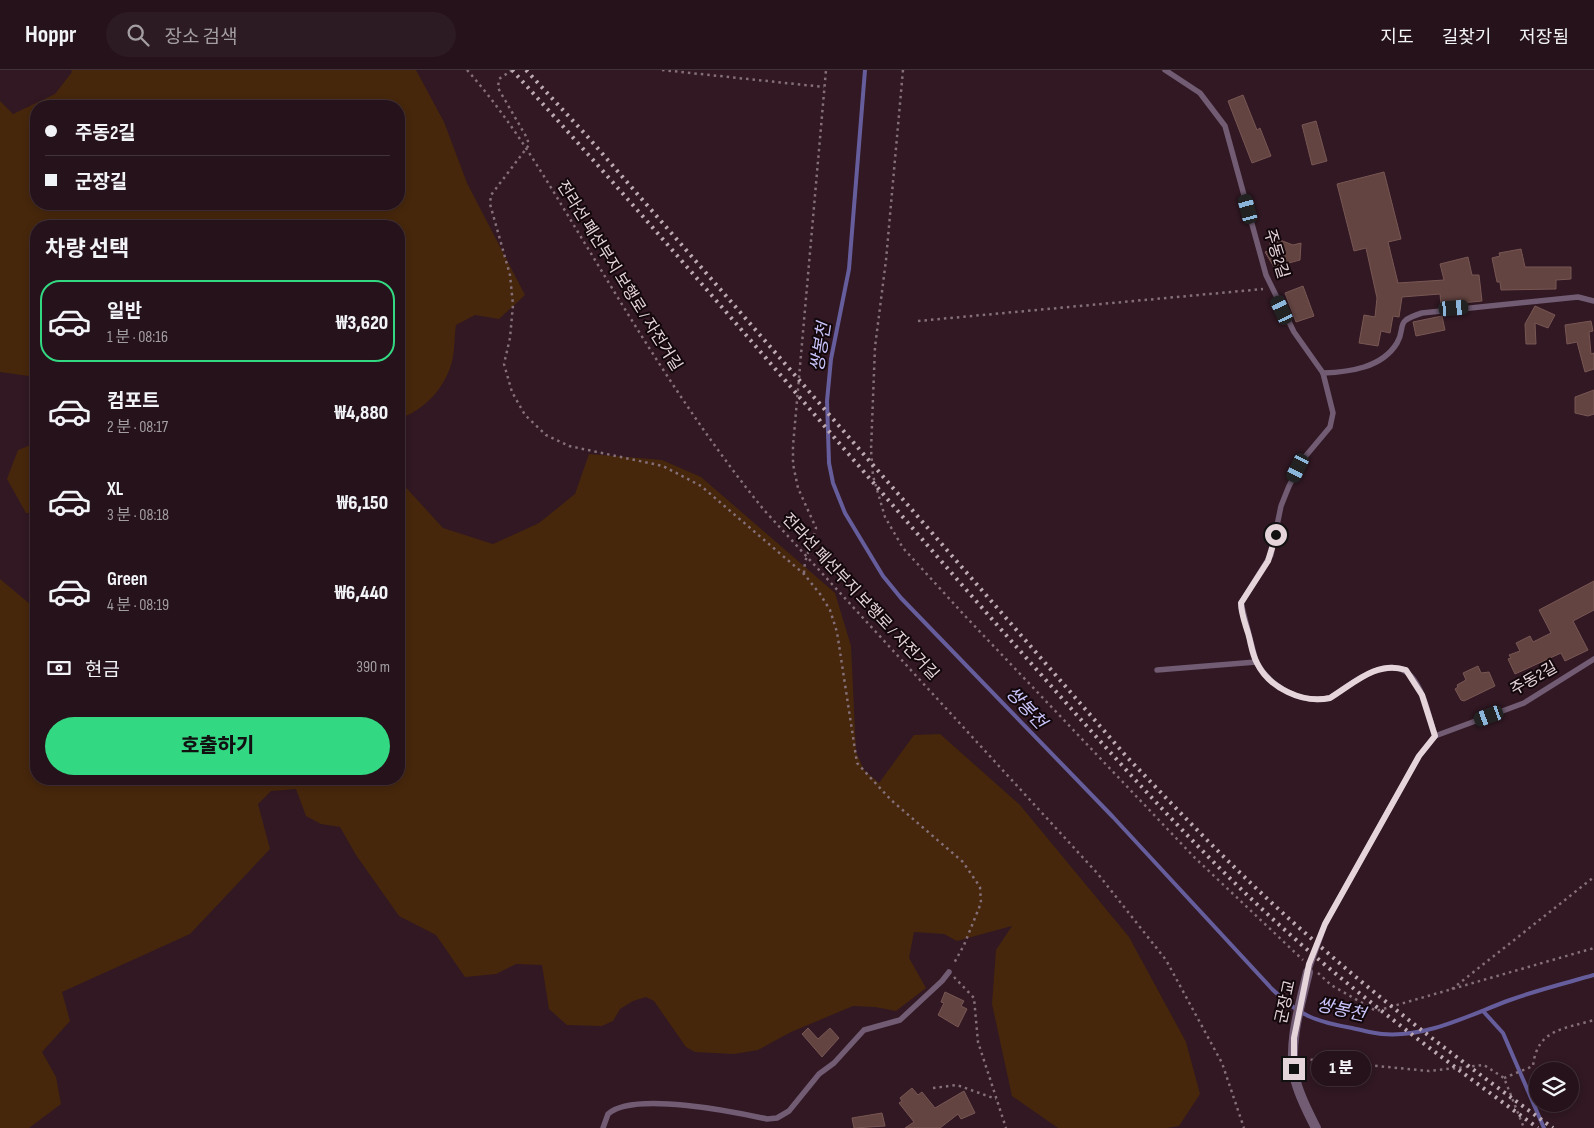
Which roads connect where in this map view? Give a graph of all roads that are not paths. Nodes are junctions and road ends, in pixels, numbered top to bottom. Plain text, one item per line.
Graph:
1 (1165, 70) edge
2 (1594, 301) edge
3 (1323, 373) junction
4 (1594, 659) edge
5 (1256, 662) junction
6 (1157, 670) dead end
7 (1435, 736) junction
8 (1308, 968) joint
9 (949, 972) road end
10 (603, 1128) edge
11 (1316, 1128) edge

1 - 3 lane, 주동2길
2 - 3 lane
3 - 5 lane, 주동2길
4 - 7 lane, 주동2길
5 - 6 lane
5 - 7 lane, 주동2길
7 - 8 lane
8 - 11 street, 군장교
9 - 10 lane

